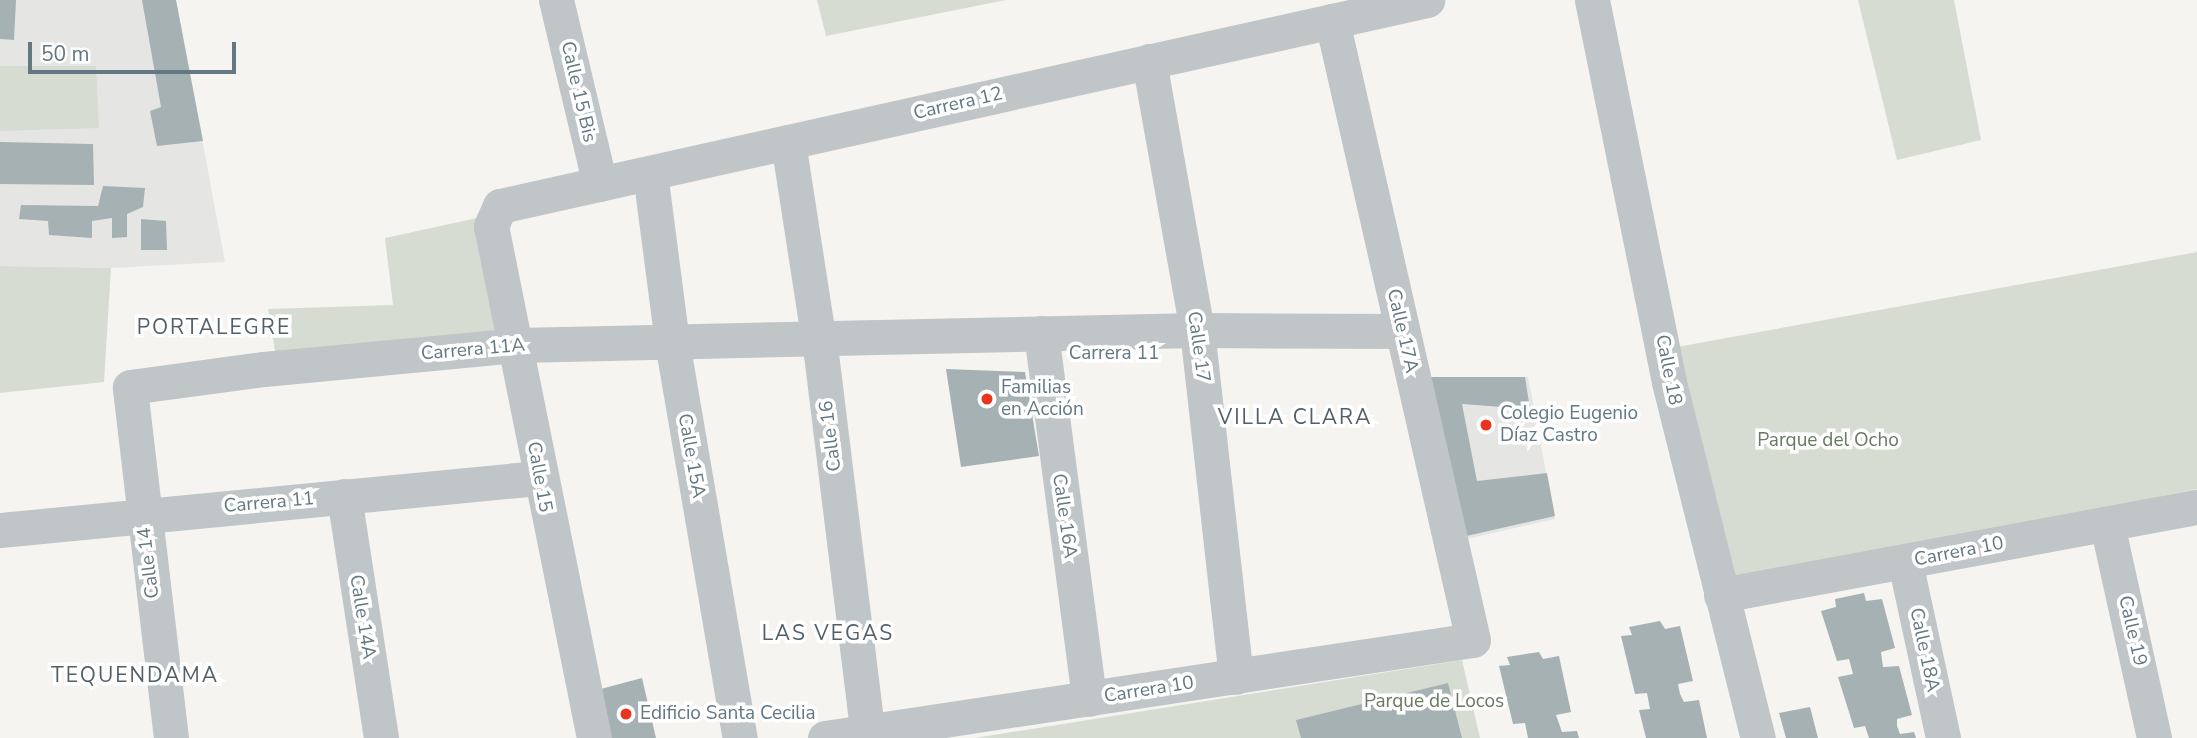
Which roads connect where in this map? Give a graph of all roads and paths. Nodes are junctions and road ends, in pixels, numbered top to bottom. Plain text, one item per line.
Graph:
1 (556, 0) edge
2 (1427, 0) edge
3 (1591, 0) edge
4 (1332, 21) junction
5 (1149, 61) junction
6 (788, 142) junction
7 (650, 173) junction
8 (600, 184) junction
9 (493, 215) joint
10 (672, 342) junction
11 (1199, 342) junction
12 (1041, 343) junction
13 (1405, 343) junction
14 (518, 345) junction
15 (820, 346) junction
16 (130, 387) joint
17 (538, 478) junction
18 (344, 496) junction
19 (2197, 506) edge
20 (144, 514) junction
21 (2107, 524) junction
22 (0, 530) edge
23 (1905, 562) junction
24 (1721, 596) junction
25 (1473, 640) joint
26 (1236, 677) junction
27 (1089, 699) junction
28 (867, 731) junction
29 (171, 738) edge
30 (381, 738) edge
31 (594, 738) edge
32 (740, 738) edge
33 (825, 738) edge
34 (1758, 738) edge
35 (1943, 738) edge
36 (2154, 738) edge

1 - 8 street, Calle 15 Bis
2 - 4 street, Carrera 12
3 - 24 street, Calle 18
4 - 5 street, Carrera 12
4 - 13 street, Calle 17A
5 - 6 street, Carrera 12
5 - 11 street, Calle 17
6 - 7 street, Carrera 12
6 - 15 street, Calle 16
7 - 8 street, Carrera 12
7 - 10 street, Calle 15A
8 - 9 street, Carrera 12
9 - 14 street, Calle 15
10 - 14 street, Carrera 11A
10 - 15 street, Carrera 11A
10 - 32 street, Calle 15A
11 - 12 street, Carrera 11
11 - 13 street, Carrera 11
11 - 26 street, Calle 17
12 - 15 street, Carrera 11
12 - 27 street, Calle 16A
13 - 25 street, Calle 17A
14 - 16 street, Carrera 11A
14 - 17 street, Calle 15
15 - 28 street, Calle 16
16 - 20 street, Calle 14
17 - 18 street, Carrera 11
17 - 31 street, Calle 15
18 - 20 street, Carrera 11
18 - 30 street, Calle 14A
19 - 21 street, Carrera 10
20 - 22 street, Carrera 11
20 - 29 street, Calle 14
21 - 23 street, Carrera 10
21 - 36 street, Calle 19
23 - 24 street, Carrera 10
23 - 35 street, Calle 18A
24 - 34 street, Calle 18
25 - 26 street, Carrera 10
26 - 27 street, Carrera 10
27 - 28 street, Carrera 10
28 - 33 street, Carrera 10

